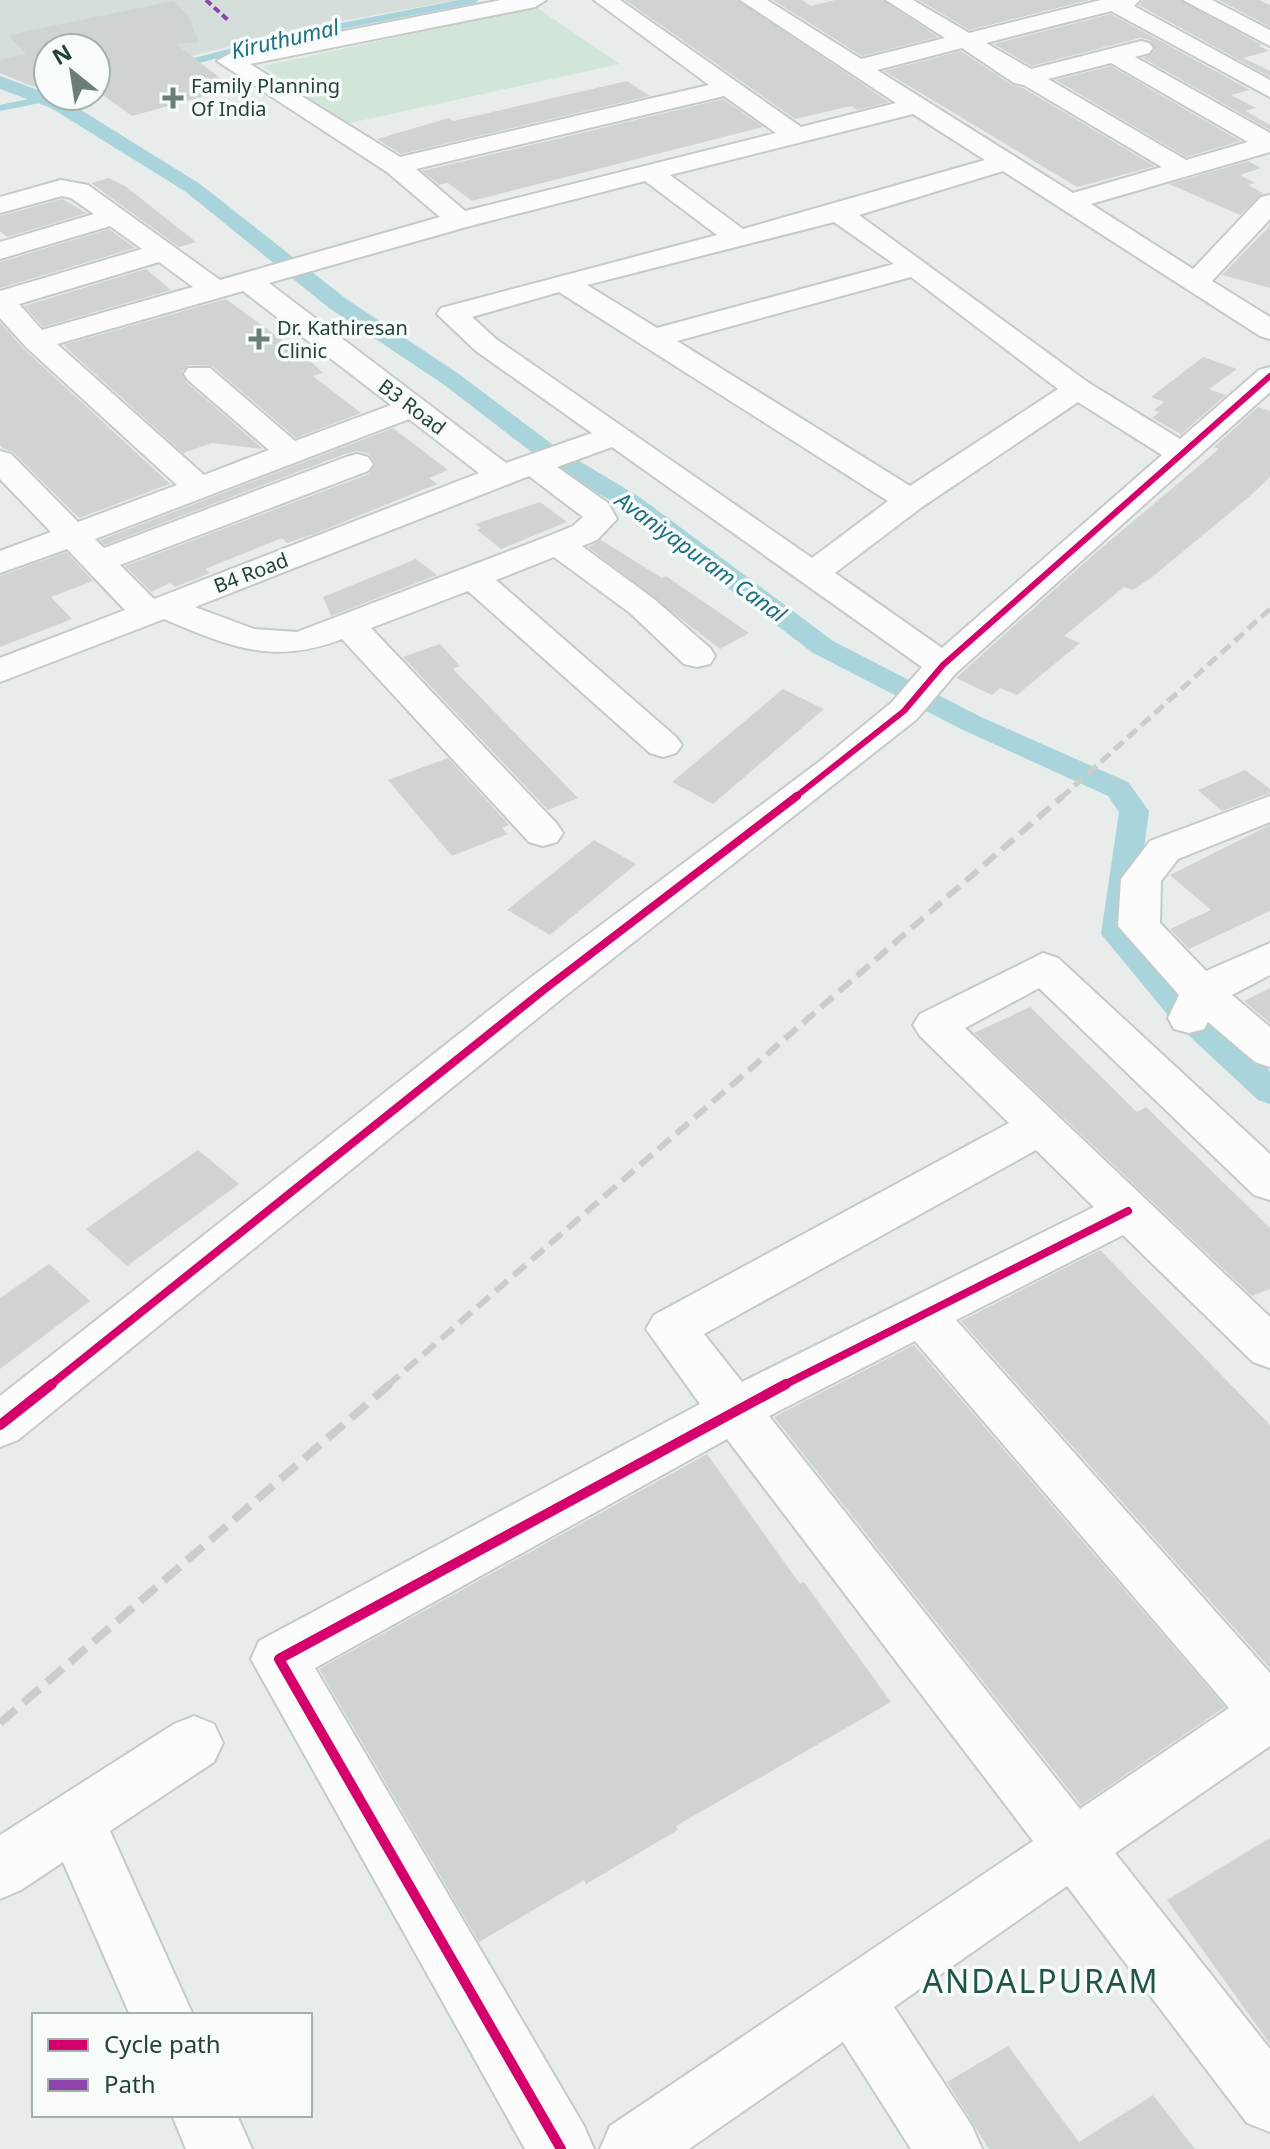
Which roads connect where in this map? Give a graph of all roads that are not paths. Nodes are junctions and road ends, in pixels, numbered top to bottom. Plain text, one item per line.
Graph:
1 (535, 0) edge
2 (605, 0) edge
3 (751, 0) edge
4 (901, 0) edge
5 (1194, 0) edge
6 (1122, 2) edge
7 (1177, 39) junction
8 (1270, 39) edge
9 (963, 41) junction
10 (1114, 55) junction
11 (1270, 60) edge
12 (859, 67) junction
13 (1232, 69) junction
14 (1023, 78) junction
15 (727, 88) junction
16 (1270, 90) edge
17 (918, 105) junction
18 (797, 136) junction
19 (1270, 144) edge
20 (1006, 162) junction
21 (396, 166) junction
22 (1183, 169) junction
23 (649, 172) junction
24 (1070, 202) junction
25 (1270, 203) edge
26 (0, 205) edge
27 (838, 213) junction
28 (116, 216) junction
29 (460, 220) junction
30 (738, 238) junction
31 (0, 251) edge
32 (166, 251) junction
33 (916, 267) junction
34 (247, 280) junction
35 (563, 282) junction
36 (1195, 283) junction
37 (213, 288) junction
38 (0, 301) edge
39 (1270, 330) edge
40 (654, 338) junction
41 (36, 341) junction
42 (199, 374) dead end
43 (1270, 376) edge
44 (1078, 389) junction
45 (413, 407) junction
46 (614, 436) junction
47 (291, 453) junction
48 (1180, 453) junction
49 (0, 461) edge
50 (357, 464) dead end
51 (525, 468) junction
52 (199, 488) junction
53 (910, 500) junction
54 (72, 536) junction
55 (558, 544) junction
56 (97, 562) junction
57 (0, 563) edge
58 (815, 572) junction
59 (473, 577) junction
60 (156, 610) junction
61 (348, 625) junction
62 (697, 656) dead end
63 (0, 671) edge
64 (924, 687) junction
65 (663, 745) dead end
66 (1270, 808) edge
67 (543, 833) dead end
68 (1270, 957) edge
69 (1195, 1005) junction
70 (1270, 1051) edge
71 (1040, 1127) junction
72 (1270, 1182) edge
73 (1128, 1211) junction
74 (922, 1315) junction
75 (1270, 1348) edge
76 (734, 1410) junction
77 (0, 1425) edge
78 (1270, 1714) edge
79 (194, 1743) dead end
80 (75, 1821) junction
81 (1073, 1846) junction
82 (0, 1869) edge
83 (852, 1999) junction
84 (161, 2013) edge
85 (1270, 2100) edge
86 (205, 2117) edge
87 (219, 2149) edge
88 (561, 2149) edge
89 (633, 2149) edge
90 (949, 2149) edge

1 - 21 street
2 - 15 street
3 - 12 street
4 - 9 street
5 - 8 street
6 - 7 street
6 - 9 street
7 - 10 street
7 - 13 street
9 - 12 street
9 - 14 street
10 - 14 street
10 - 19 street
11 - 13 street
12 - 17 street
13 - 16 street
14 - 22 street
15 - 18 street
15 - 21 street
17 - 18 street
17 - 20 street
18 - 23 street
19 - 22 street
20 - 24 street
20 - 27 street
21 - 29 street
22 - 24 street
23 - 29 street
23 - 30 street
24 - 36 street
25 - 36 street
26 - 28 street
27 - 30 street
27 - 33 street
28 - 31 street
28 - 32 street
29 - 34 street
30 - 35 street
32 - 37 street
32 - 38 street
33 - 40 street
33 - 44 street
34 - 37 street
34 - 45 street, B3 Road
35 - 40 street
35 - 46 street
36 - 39 street
37 - 41 street
38 - 41 street
40 - 53 street
41 - 52 street
42 - 47 street
43 - 48 street
44 - 48 street
44 - 53 street
45 - 47 street
45 - 51 street, B3 Road
46 - 51 street, B4 Road
46 - 58 street
47 - 52 street
48 - 64 street
49 - 54 street
50 - 56 street
51 - 55 street, B3 Road
51 - 60 street, B4 Road
52 - 54 street
53 - 58 street
54 - 56 street
54 - 57 street
55 - 59 street
55 - 62 street
56 - 60 street
58 - 64 street
59 - 61 street
59 - 65 street
60 - 61 street
60 - 63 street, B4 Road
61 - 67 street
64 - 77 street
66 - 69 street
68 - 69 street
69 - 70 street
71 - 72 street
71 - 73 street
71 - 76 street
73 - 74 street
73 - 75 street
74 - 76 street
74 - 78 street
76 - 81 street
76 - 88 street
78 - 81 street
79 - 80 street
80 - 82 street
80 - 84 street
81 - 83 street
81 - 85 street
83 - 89 street
83 - 90 street
86 - 87 street

